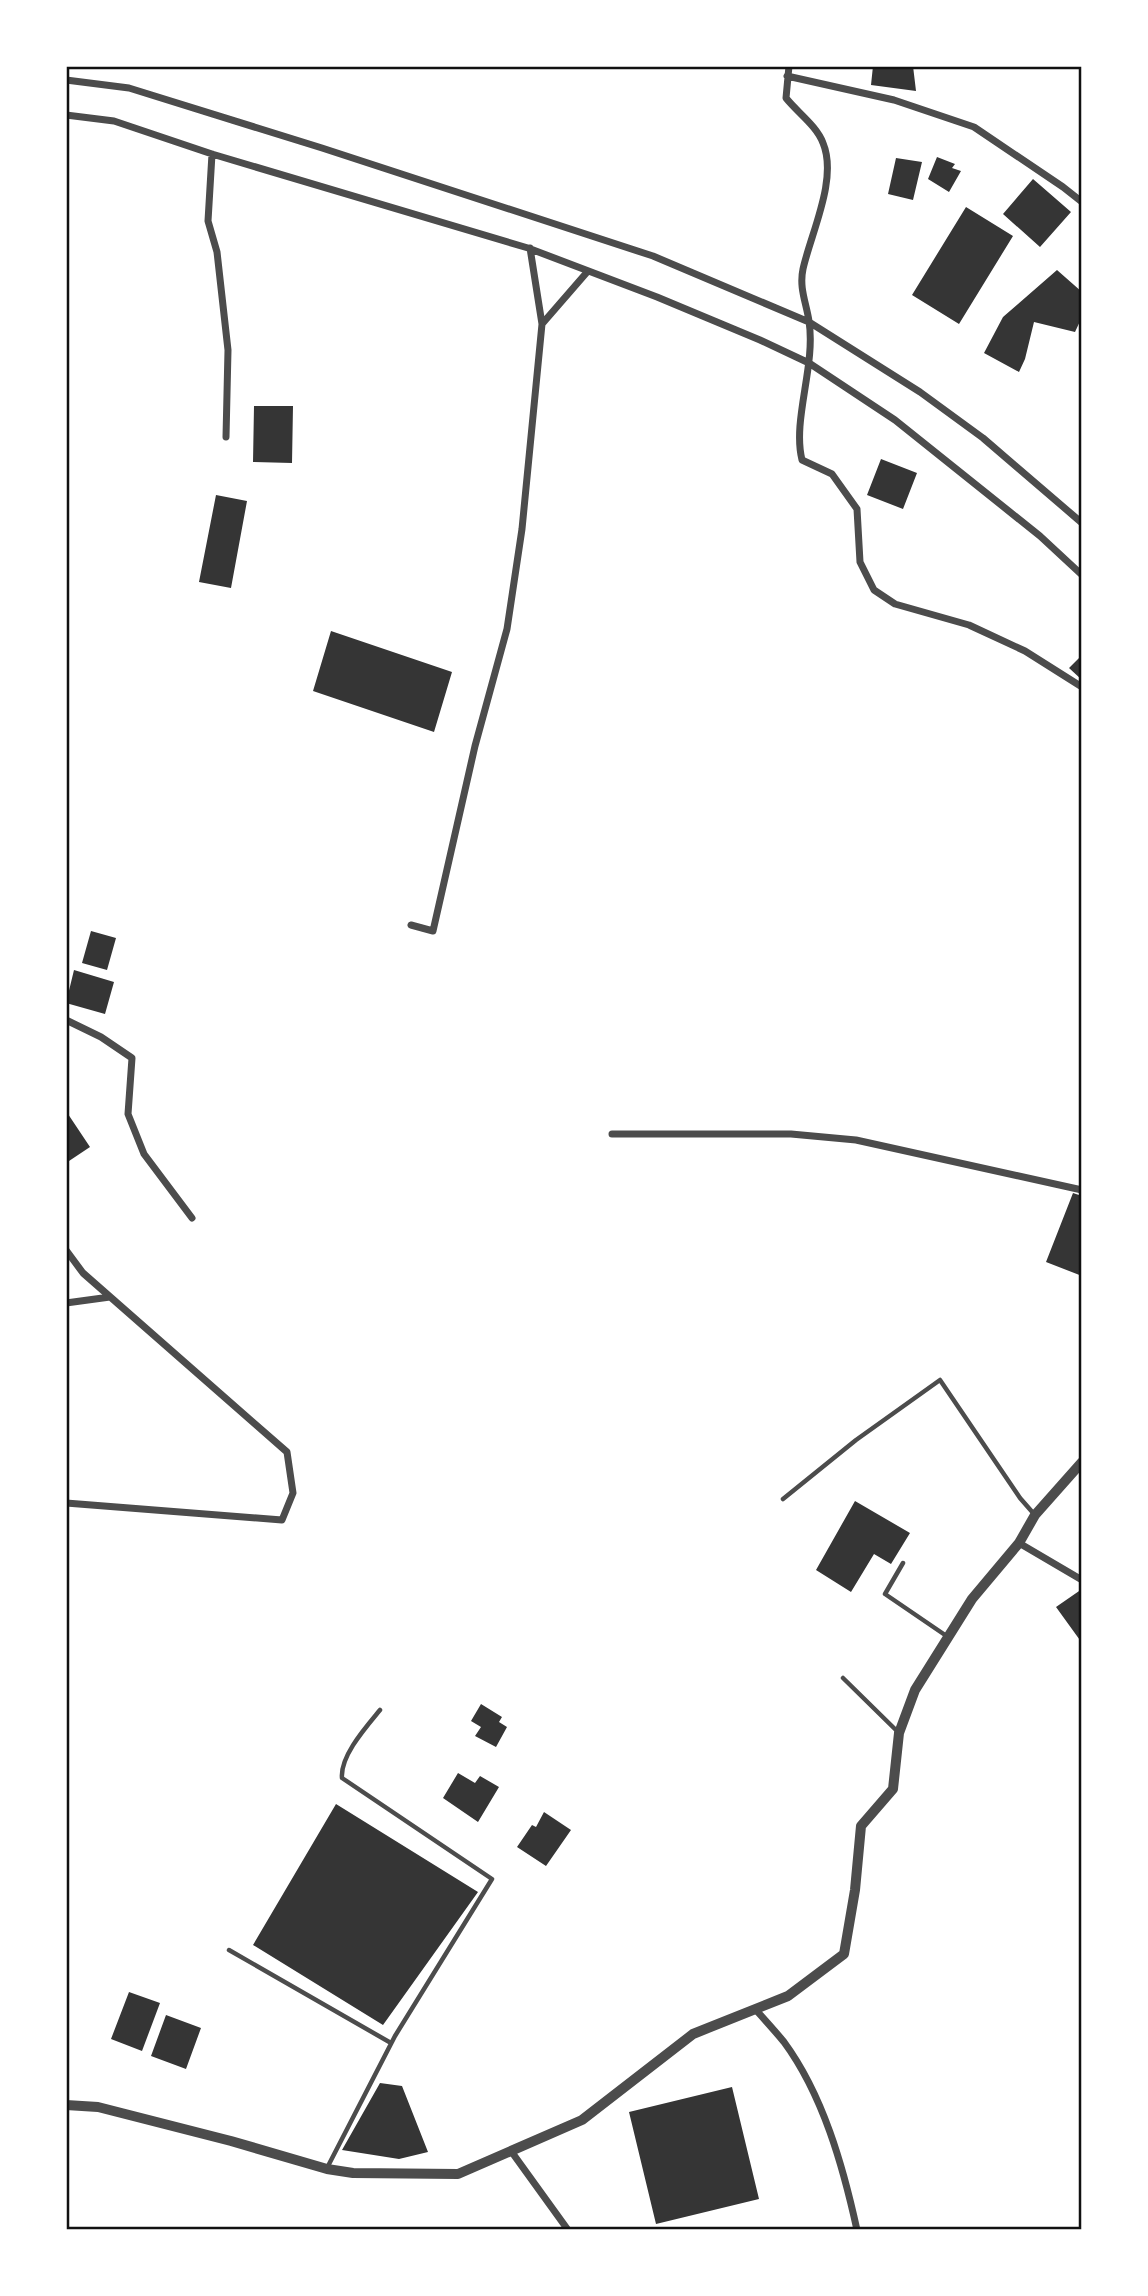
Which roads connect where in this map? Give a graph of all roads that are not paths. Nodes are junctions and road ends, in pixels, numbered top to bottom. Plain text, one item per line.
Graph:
1 (789, 66) edge
2 (787, 76) junction
3 (66, 80) edge
4 (66, 115) edge
5 (212, 153) junction
6 (1082, 202) edge
7 (530, 248) junction
8 (588, 271) junction
9 (809, 322) junction
10 (542, 324) junction
11 (809, 363) junction
12 (226, 437) dead end
13 (1082, 523) edge
14 (1082, 575) edge
15 (1082, 687) edge
16 (411, 925) dead end
17 (66, 1020) edge
18 (612, 1134) dead end
19 (1082, 1189) edge
20 (192, 1218) dead end
21 (66, 1250) edge
22 (110, 1297) junction
23 (66, 1303) edge
24 (1082, 1462) edge
25 (783, 1499) dead end
26 (66, 1503) edge
27 (1035, 1515) junction
28 (1020, 1543) junction
29 (902, 1563) dead end
30 (1082, 1580) edge
31 (948, 1637) junction
32 (843, 1678) dead end
33 (380, 1710) dead end
34 (899, 1733) junction
35 (229, 1950) dead end
36 (755, 2009) junction
37 (391, 2043) junction
38 (66, 2105) edge
39 (511, 2151) junction
40 (327, 2169) junction
41 (568, 2230) edge
42 (857, 2230) edge

1 - 2 street
2 - 6 street
2 - 9 street
3 - 9 street
4 - 5 street
5 - 7 street
5 - 12 street
7 - 8 street
7 - 10 street
8 - 10 street
8 - 11 street
9 - 11 street
9 - 13 street
10 - 16 street
11 - 14 street
11 - 15 street
17 - 20 street
18 - 19 street
21 - 22 street
22 - 23 street
22 - 26 street
24 - 27 street
25 - 27 lane
27 - 28 street
28 - 30 street
28 - 31 street
29 - 31 lane
31 - 34 street
32 - 34 lane
33 - 37 lane
34 - 36 street
35 - 37 lane
36 - 39 street
36 - 42 street
37 - 40 lane
38 - 40 street
39 - 40 street
39 - 41 street

